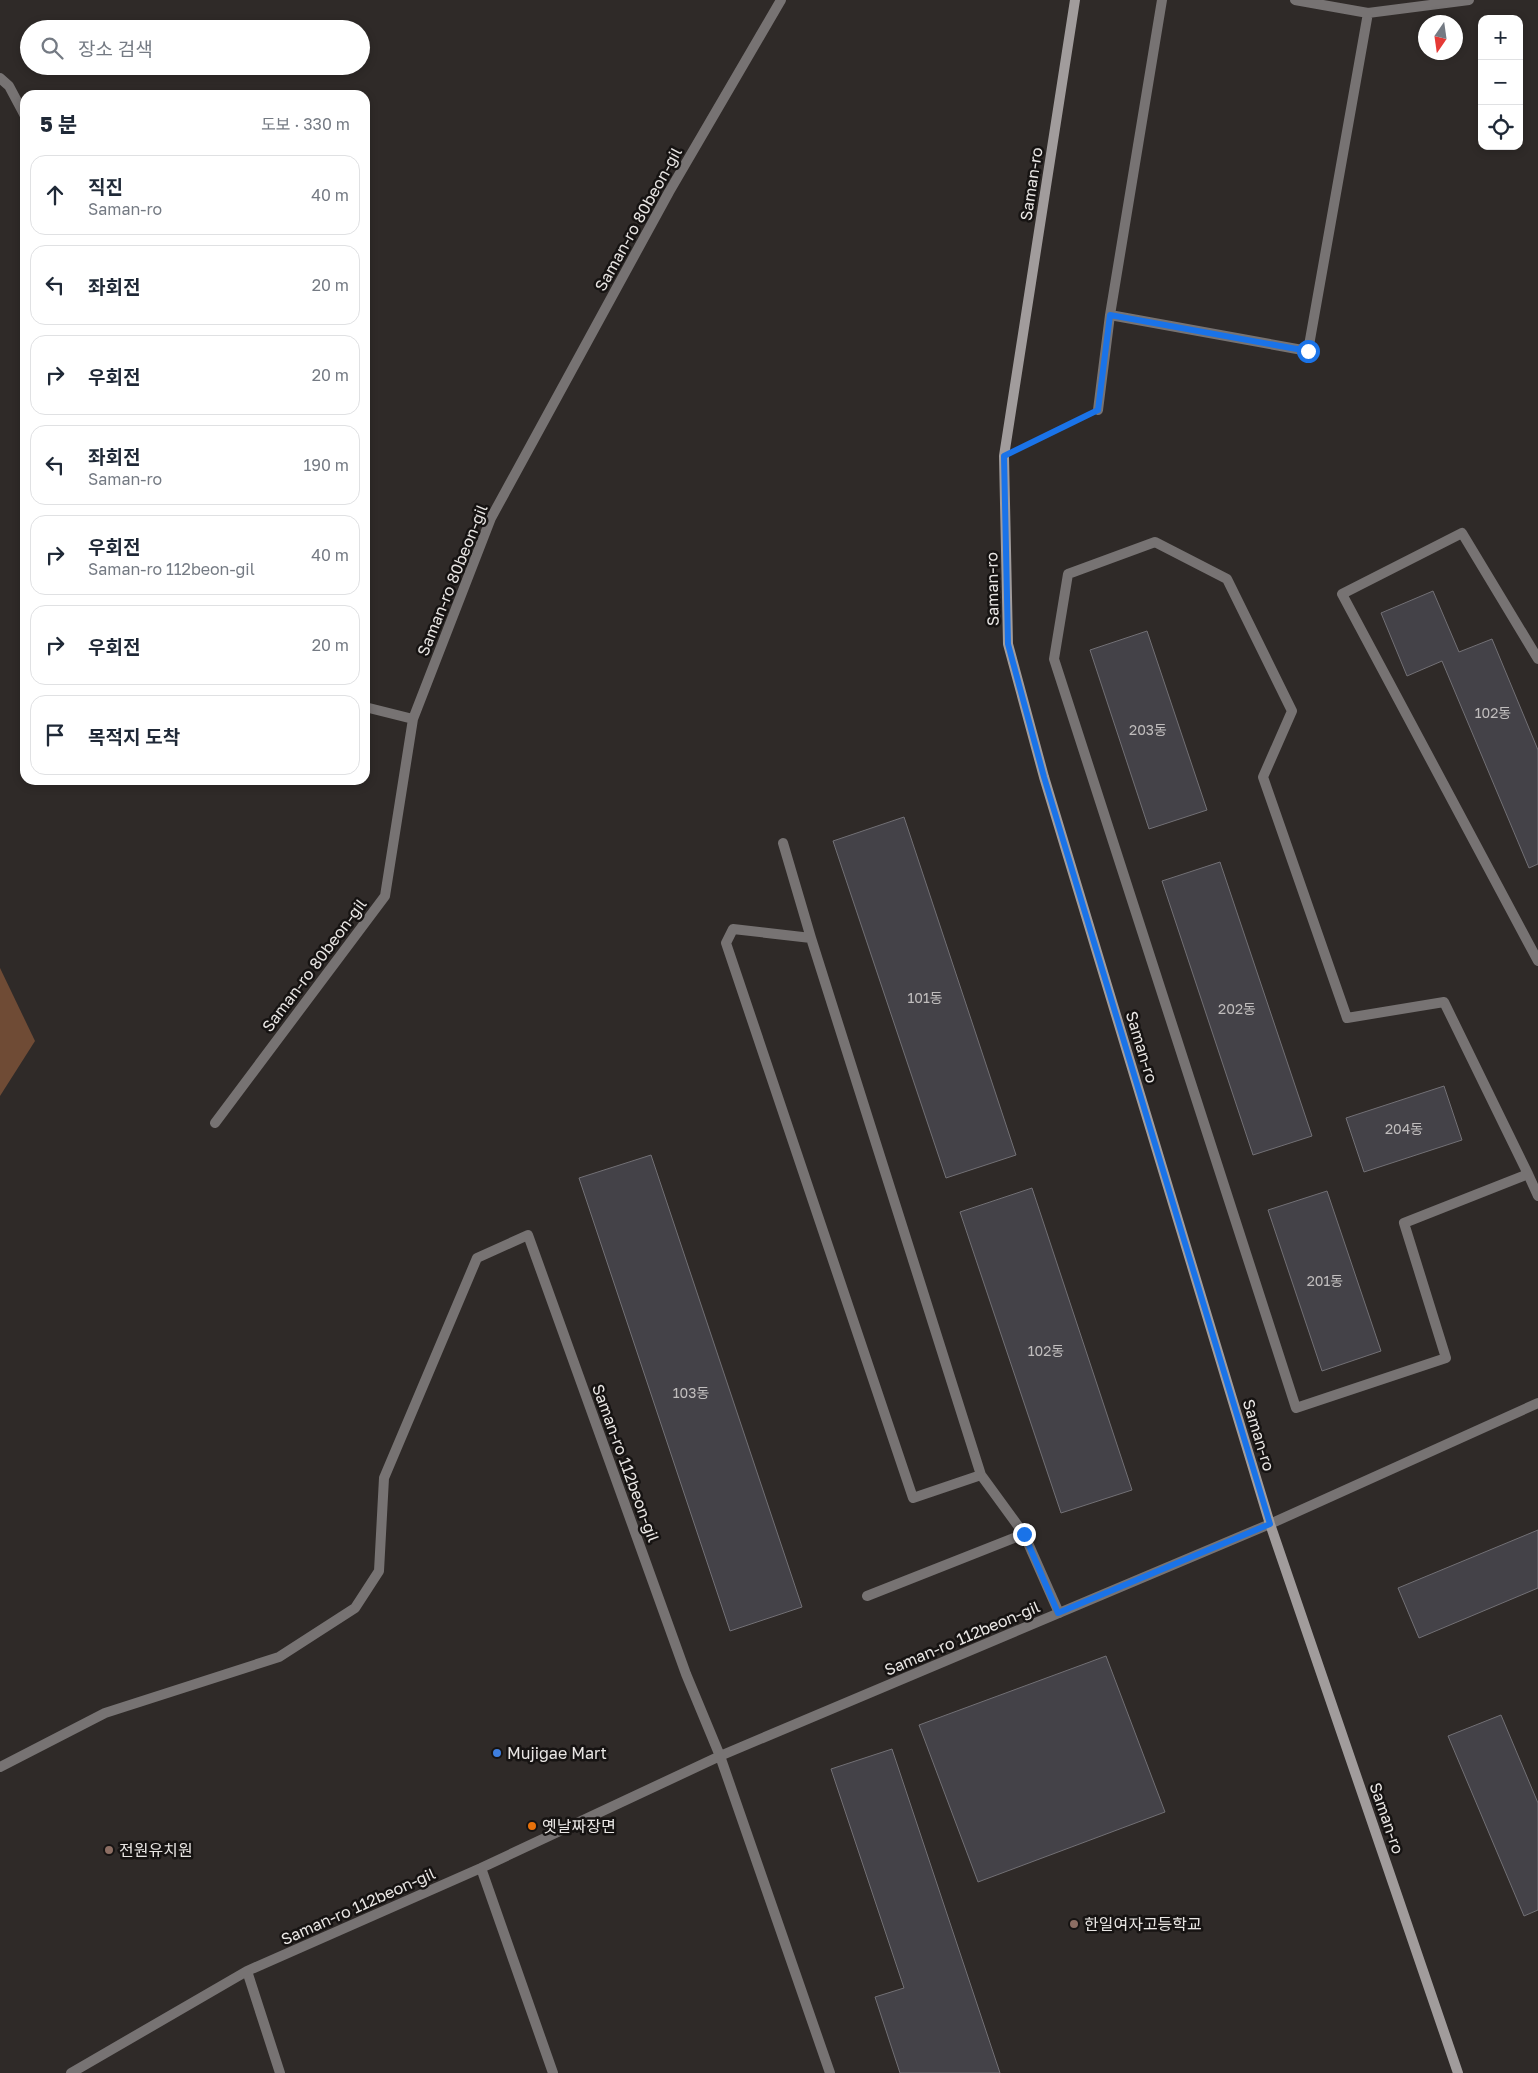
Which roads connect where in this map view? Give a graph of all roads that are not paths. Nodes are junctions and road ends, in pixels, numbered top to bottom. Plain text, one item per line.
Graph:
1 (781, 0) edge
2 (1076, 0) edge
3 (1162, 0) edge
4 (1295, 0) edge
5 (1468, 0) edge
6 (1368, 13) junction
7 (0, 78) edge
8 (20, 107) edge
9 (1110, 315) junction
10 (1098, 410) road end
11 (1538, 659) edge
12 (370, 708) edge
13 (413, 719) junction
14 (783, 843) dead end
15 (811, 938) junction
16 (1538, 962) edge
17 (215, 1123) dead end
18 (1528, 1174) junction
19 (1538, 1196) edge
20 (1538, 1403) edge
21 (981, 1475) junction
22 (1270, 1524) junction
23 (1024, 1534) junction
24 (867, 1596) dead end
25 (1058, 1613) junction
26 (720, 1756) junction
27 (0, 1767) edge
28 (481, 1868) junction
29 (247, 1971) junction
30 (72, 2073) edge
31 (280, 2073) edge
32 (553, 2073) edge
33 (830, 2073) edge
34 (1458, 2073) edge

1 - 13 street, Saman-ro 80beon-gil
2 - 22 main road, Saman-ro
3 - 9 street
4 - 6 street
5 - 6 street
6 - 9 street
7 - 8 street
9 - 10 street
11 - 16 street
12 - 13 street
13 - 17 street, Saman-ro 80beon-gil
14 - 15 street
15 - 21 street
15 - 21 street
18 - 18 street
18 - 19 street
20 - 22 street, Saman-ro 112beon-gil
21 - 23 street
22 - 25 street, Saman-ro 112beon-gil
22 - 34 main road, Saman-ro
23 - 24 street
23 - 25 street
25 - 26 street, Saman-ro 112beon-gil
26 - 27 street, Saman-ro 112beon-gil
26 - 28 street, Saman-ro 112beon-gil
26 - 33 street, Saman-ro 112beon-gil
28 - 29 street, Saman-ro 112beon-gil
28 - 32 street
29 - 30 street, Saman-ro 112beon-gil
29 - 31 street

